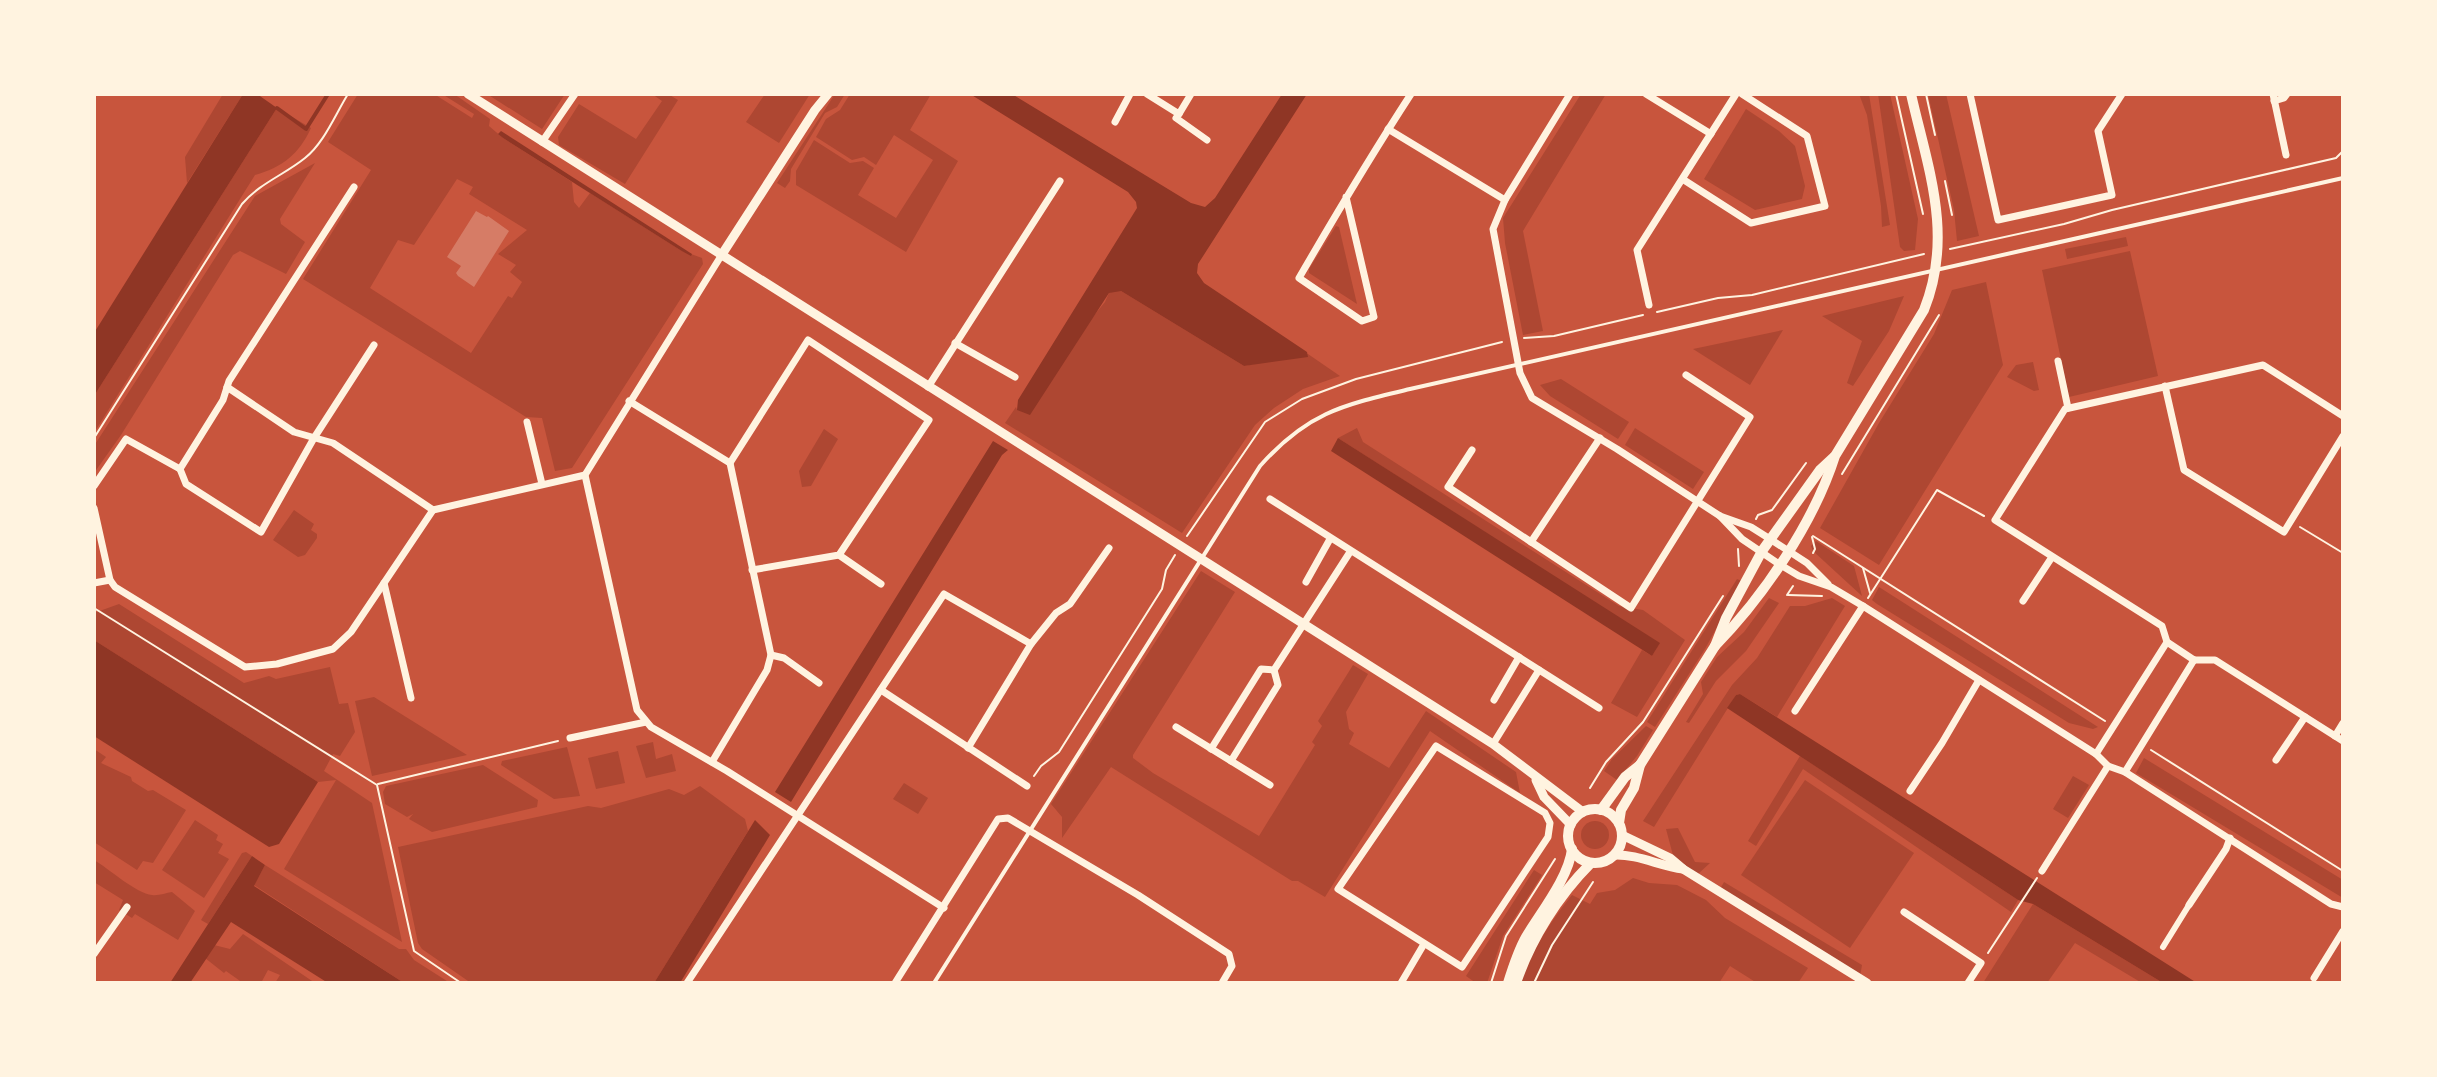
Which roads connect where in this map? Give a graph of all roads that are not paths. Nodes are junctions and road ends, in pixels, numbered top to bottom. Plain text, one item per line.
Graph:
1 (468, 94) edge
2 (575, 94) edge
3 (826, 94) edge
4 (1130, 94) edge
5 (1147, 94) edge
6 (1191, 94) edge
7 (1411, 94) edge
8 (1570, 94) edge
9 (1646, 94) edge
10 (1736, 94) edge
11 (1742, 94) edge
12 (1911, 94) edge
13 (1970, 94) edge
14 (2122, 94) edge
15 (2287, 94) edge
16 (2273, 97) edge
17 (1179, 114) junction
18 (1115, 122) dead end
19 (1388, 129) junction
20 (1711, 134) junction
21 (1207, 140) dead end
22 (542, 142) junction
23 (2286, 155) dead end
24 (2343, 178) edge
25 (1684, 180) junction
26 (1060, 181) dead end
27 (354, 187) dead end
28 (1346, 197) junction
29 (1505, 200) junction
30 (721, 256) junction
31 (1649, 305) dead end
32 (955, 343) junction
33 (374, 345) dead end
34 (2058, 361) dead end
35 (1519, 364) junction
36 (1686, 375) dead end
37 (1015, 377) dead end
38 (2165, 386) junction
39 (227, 387) junction
40 (928, 387) junction
41 (629, 401) junction
42 (2068, 408) junction
43 (2343, 416) edge
44 (527, 422) dead end
45 (2343, 436) edge
46 (314, 438) junction
47 (1600, 438) junction
48 (1472, 450) dead end
49 (1835, 456) junction
50 (730, 463) junction
51 (180, 469) junction
52 (585, 475) junction
53 (542, 484) junction
54 (94, 486) edge
55 (1270, 499) dead end
56 (1699, 503) junction
57 (94, 508) edge
58 (433, 510) junction
59 (1720, 516) junction
60 (1330, 539) junction
61 (1770, 539) junction
62 (1531, 542) junction
63 (1109, 548) dead end
64 (1762, 551) junction
65 (1788, 551) junction
66 (1350, 552) junction
67 (839, 555) junction
68 (2052, 557) junction
69 (1199, 560) junction
70 (1779, 564) junction
71 (752, 570) junction
72 (110, 580) junction
73 (1306, 582) dead end
74 (94, 583) edge
75 (384, 583) junction
76 (881, 584) dead end
77 (1831, 587) junction
78 (2023, 601) dead end
79 (1863, 606) junction
80 (1302, 624) junction
81 (2167, 642) junction
82 (1031, 644) junction
83 (1715, 646) junction
84 (771, 655) junction
85 (1519, 657) junction
86 (2194, 660) junction
87 (1274, 670) junction
88 (1539, 670) junction
89 (1979, 680) junction
90 (819, 683) dead end
91 (881, 690) junction
92 (411, 698) dead end
93 (1494, 700) dead end
94 (1599, 708) dead end
95 (1795, 711) dead end
96 (2305, 717) junction
97 (646, 722) junction
98 (2343, 723) edge
99 (1176, 727) dead end
100 (2335, 736) junction
101 (570, 738) road end
102 (2343, 741) edge
103 (1493, 744) junction
104 (968, 748) junction
105 (1211, 749) junction
106 (2096, 754) junction
107 (2276, 760) dead end
108 (1231, 761) junction
109 (712, 762) junction
110 (1640, 765) junction
111 (2108, 766) junction
112 (2125, 772) junction
113 (1534, 777) junction
114 (1270, 785) dead end
115 (1027, 786) road end
116 (1910, 791) dead end
117 (1601, 810) junction
118 (1583, 812) junction
119 (797, 815) junction
120 (1619, 823) junction
121 (1571, 825) junction
122 (1031, 830) junction
123 (1622, 835) junction
124 (2230, 838) junction
125 (1572, 849) junction
126 (1614, 855) junction
127 (1591, 863) junction
128 (1683, 869) junction
129 (2041, 873) road end
130 (2189, 905) joint
131 (127, 907) dead end
132 (2343, 907) edge
133 (944, 908) junction
134 (1904, 912) dead end
135 (2343, 931) edge
136 (1424, 944) junction
137 (2163, 947) dead end
138 (94, 954) edge
139 (2314, 978) dead end
140 (687, 983) edge
141 (895, 983) edge
142 (934, 983) edge
143 (1222, 983) edge
144 (1401, 983) edge
145 (1508, 983) edge
146 (1516, 983) edge
147 (1867, 983) edge
148 (1968, 983) edge

1 - 22 street
2 - 22 street
3 - 30 street
4 - 18 street
5 - 17 street
6 - 17 street
7 - 19 street
8 - 29 street
9 - 20 street
10 - 20 street
11 - 25 street
12 - 49 main road
13 - 14 street
15 - 16 street
16 - 23 street
17 - 21 street
19 - 28 street
19 - 29 street
20 - 25 street
22 - 30 street
24 - 35 lane
25 - 31 street
26 - 32 street
27 - 39 street
28 - 28 street
29 - 35 street
30 - 40 street
30 - 41 street
32 - 37 street
32 - 40 street
33 - 46 street
34 - 42 street
35 - 47 street
35 - 69 lane
36 - 56 street
38 - 42 street
38 - 43 street
38 - 45 street
39 - 46 street
39 - 51 street
40 - 69 street
41 - 50 street
41 - 52 street
42 - 68 street
44 - 53 street
46 - 51 street
46 - 58 street
47 - 56 street
47 - 62 street
48 - 62 street
49 - 61 main road
49 - 65 main road
50 - 67 street
50 - 71 street
51 - 54 street
52 - 53 street
52 - 97 street
53 - 58 street
55 - 60 street
56 - 59 street
56 - 62 street
57 - 72 street
58 - 75 street
59 - 61 street
59 - 64 street
60 - 66 street
60 - 73 street
61 - 64 main road
61 - 65 street
63 - 82 street
64 - 70 street
64 - 83 main road
65 - 70 main road
65 - 77 street
66 - 80 street
66 - 85 street
67 - 71 street
67 - 76 street
68 - 78 street
68 - 81 street
69 - 80 street
69 - 122 lane
70 - 77 street
70 - 83 main road
71 - 84 street
72 - 74 street
72 - 75 street
75 - 92 street
77 - 79 street
79 - 89 street
79 - 95 street
80 - 87 street
80 - 103 street
81 - 86 street
81 - 106 street
82 - 91 street
82 - 104 street
83 - 110 main road
84 - 90 street
84 - 109 street
85 - 88 street
85 - 93 street
86 - 96 street
86 - 112 street
87 - 105 street
87 - 108 street
88 - 94 street
88 - 103 street
89 - 106 street
89 - 116 street
91 - 104 street
91 - 119 street
96 - 100 street
96 - 107 street
97 - 101 street
97 - 109 street
98 - 100 street
99 - 105 street
100 - 102 street
103 - 113 street
104 - 115 street
105 - 108 street
106 - 111 street
108 - 114 street
109 - 119 street
110 - 117 main road
110 - 120 main road
111 - 112 street
111 - 129 street
112 - 124 street
113 - 118 street
113 - 121 street
117 - 118 main road
117 - 120 main road
118 - 121 main road
119 - 133 street
119 - 140 street
120 - 123 main road
121 - 125 main road
122 - 133 street
122 - 142 lane
122 - 143 street
123 - 126 main road
123 - 128 street
124 - 130 street
124 - 132 street
125 - 127 main road
125 - 145 main road
126 - 127 main road
126 - 128 street
127 - 146 main road
128 - 147 street
130 - 137 street
131 - 138 street
133 - 141 street
134 - 148 street
135 - 139 street
136 - 136 street
136 - 144 street

